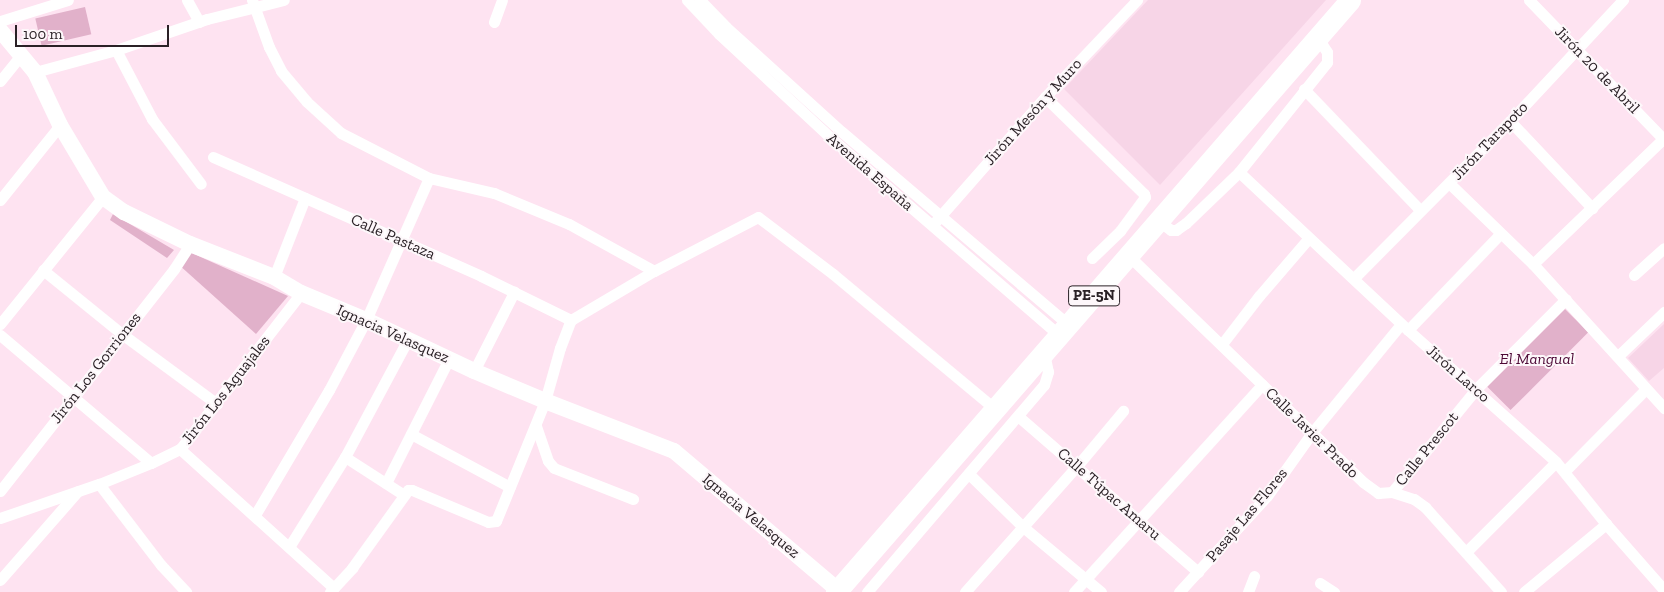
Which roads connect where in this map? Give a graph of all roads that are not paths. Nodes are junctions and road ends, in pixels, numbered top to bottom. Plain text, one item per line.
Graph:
1 (68, 0) edge
2 (187, 0) edge
3 (252, 0) edge
4 (284, 0) edge
5 (502, 0) edge
6 (687, 0) edge
7 (700, 0) edge
8 (1137, 0) edge
9 (1350, 0) edge
10 (1529, 0) edge
11 (1623, 0) edge
12 (204, 20) junction
13 (0, 21) edge
14 (494, 22) dead end
15 (0, 30) edge
16 (1318, 38) junction
17 (1578, 49) junction
18 (116, 50) junction
19 (20, 56) junction
20 (35, 72) junction
21 (0, 81) edge
22 (1304, 89) junction
23 (1045, 97) junction
24 (1510, 121) junction
25 (60, 125) junction
26 (1663, 139) edge
27 (213, 157) dead end
28 (1239, 172) junction
29 (429, 178) junction
30 (1449, 183) junction
31 (201, 184) dead end
32 (103, 197) junction
33 (305, 198) junction
34 (0, 200) edge
35 (1592, 208) junction
36 (1420, 210) junction
37 (940, 216) junction
38 (1159, 221) junction
39 (932, 226) junction
40 (1120, 231) junction
41 (1500, 234) junction
42 (1308, 239) junction
43 (401, 241) junction
44 (190, 244) junction
45 (1664, 248) edge
46 (1133, 251) junction
47 (1092, 258) dead end
48 (1533, 264) junction
49 (43, 270) junction
50 (654, 271) junction
51 (1634, 275) dead end
52 (274, 277) junction
53 (1354, 278) junction
54 (514, 292) junction
55 (301, 293) junction
56 (1566, 299) junction
57 (1664, 312) edge
58 (1, 319) edge
59 (366, 320) junction
60 (571, 320) junction
61 (1404, 327) junction
62 (1065, 330) junction
63 (122, 334) junction
64 (0, 335) edge
65 (408, 340) junction
66 (1222, 344) junction
67 (1044, 353) junction
68 (1618, 356) junction
69 (449, 359) junction
70 (474, 370) junction
71 (1262, 385) junction
72 (1476, 389) junction
73 (1646, 390) junction
74 (74, 397) junction
75 (545, 401) junction
76 (217, 404) junction
77 (994, 408) junction
78 (1664, 408) edge
79 (1123, 411) dead end
80 (1019, 417) junction
81 (536, 426) junction
82 (411, 434) junction
83 (1311, 434) junction
84 (180, 448) junction
85 (345, 456) junction
86 (1556, 462) junction
87 (151, 463) junction
88 (1077, 466) junction
89 (1565, 471) junction
90 (969, 474) junction
91 (386, 483) junction
92 (99, 484) junction
93 (510, 487) junction
94 (79, 489) junction
95 (0, 491) edge
96 (1392, 492) junction
97 (404, 495) junction
98 (632, 499) dead end
99 (255, 515) junction
100 (0, 518) edge
101 (1139, 520) junction
102 (1606, 524) junction
103 (1022, 526) junction
104 (289, 547) junction
105 (1466, 552) junction
106 (1198, 572) junction
107 (1254, 576) dead end
108 (1085, 579) junction
109 (0, 580) edge
110 (1320, 583) dead end
111 (332, 590) edge
112 (1664, 590) edge
113 (838, 591) edge
114 (186, 592) edge
115 (867, 592) edge
116 (965, 592) edge
117 (1074, 592) edge
118 (1101, 592) edge
119 (1179, 592) edge
120 (1248, 592) edge
121 (1334, 592) edge
122 (1501, 592) edge
123 (1524, 592) edge

1 - 13 street
2 - 12 street
3 - 29 street
4 - 12 street
5 - 14 street
6 - 39 street, Avenida España
7 - 37 street, Avenida España
8 - 23 street, Jirón Mesón y Muro
9 - 16 highway, PE-5N
10 - 17 street, Jirón 20 de Abril
11 - 17 street, Jirón Tarapoto
12 - 18 street
15 - 19 main road, Ignacia Velasquez
16 - 22 street
16 - 38 highway, PE-5N
17 - 24 street, Jirón Tarapoto
17 - 26 street, Jirón 20 de Abril
18 - 20 street
18 - 31 street
19 - 20 main road, Ignacia Velasquez
19 - 21 street
20 - 25 main road, Ignacia Velasquez
22 - 28 street
22 - 36 street
23 - 37 street, Jirón Mesón y Muro
23 - 40 street
24 - 30 street, Jirón Tarapoto
24 - 35 street
25 - 32 main road, Ignacia Velasquez
25 - 34 street
26 - 35 street
27 - 33 street, Calle Pastaza
28 - 38 street
28 - 42 street, Jirón Larco
29 - 43 street
29 - 50 street
30 - 36 street, Jirón Tarapoto
30 - 41 street
32 - 44 main road, Ignacia Velasquez
32 - 49 street
33 - 43 street, Calle Pastaza
33 - 52 street
35 - 48 street
36 - 53 street, Jirón Tarapoto
37 - 39 street, Jirón Mesón y Muro
37 - 62 street, Avenida España
38 - 46 highway, PE-5N
39 - 62 street, Avenida España
40 - 46 street, Calle Javier Prado
40 - 47 street
41 - 48 street
41 - 61 street, Pasaje Las Flores
42 - 53 street, Jirón Larco
42 - 66 street
43 - 54 street, Calle Pastaza
43 - 59 street
44 - 52 main road, Ignacia Velasquez
44 - 63 street, Jirón Los Gorriones
45 - 51 street
46 - 62 highway, PE-5N
46 - 66 street, Calle Javier Prado
48 - 56 street
49 - 58 street
49 - 63 street
50 - 60 street
50 - 77 street
52 - 55 main road, Ignacia Velasquez
53 - 61 street, Jirón Larco
54 - 60 street, Calle Pastaza
54 - 70 street
55 - 59 main road, Ignacia Velasquez
55 - 76 street, Jirón Los Aguajales
56 - 68 street
56 - 72 street, Calle Prescot
57 - 68 street
59 - 65 main road, Ignacia Velasquez
59 - 99 street
60 - 75 street
61 - 72 street, Jirón Larco
61 - 83 street, Pasaje Las Flores
62 - 67 highway, PE-5N
63 - 74 street, Jirón Los Gorriones
63 - 76 street
64 - 74 street
65 - 69 main road, Ignacia Velasquez
65 - 85 street
66 - 71 street, Calle Javier Prado
67 - 77 highway, PE-5N
67 - 80 street
68 - 73 street
69 - 70 main road, Ignacia Velasquez
69 - 82 street
70 - 75 main road, Ignacia Velasquez
71 - 83 street, Calle Javier Prado
71 - 101 street
72 - 86 street, Jirón Larco
72 - 96 street, Calle Prescot
73 - 78 street
73 - 89 street
74 - 87 street
74 - 95 street, Jirón Los Gorriones
75 - 81 street
75 - 113 main road, Ignacia Velasquez
76 - 84 street, Jirón Los Aguajales
77 - 113 highway, PE-5N
79 - 88 street
80 - 88 street, Calle Túpac Amaru
80 - 90 street
81 - 93 street
81 - 98 street
82 - 91 street
82 - 93 street
83 - 96 street, Calle Javier Prado
83 - 106 street, Pasaje Las Flores
84 - 87 street, Jirón Los Aguajales
84 - 99 street
85 - 91 street
85 - 104 street
86 - 89 street, Jirón Larco
86 - 105 street
87 - 92 street, Jirón Los Aguajales
88 - 101 street, Calle Túpac Amaru
88 - 103 street
89 - 102 street, Jirón Larco
90 - 103 street
90 - 115 street
91 - 97 street
92 - 94 street, Jirón Los Aguajales
92 - 114 street
93 - 97 street
94 - 100 street, Jirón Los Aguajales
94 - 109 street
96 - 105 street, Calle Javier Prado
97 - 111 street
99 - 104 street
101 - 106 street, Calle Túpac Amaru
101 - 108 street
102 - 112 street, Jirón Larco
102 - 123 street
103 - 108 street
103 - 116 street
104 - 111 street
105 - 122 street, Calle Javier Prado
106 - 119 street, Pasaje Las Flores
107 - 120 street
108 - 117 street
108 - 118 street
110 - 121 street

